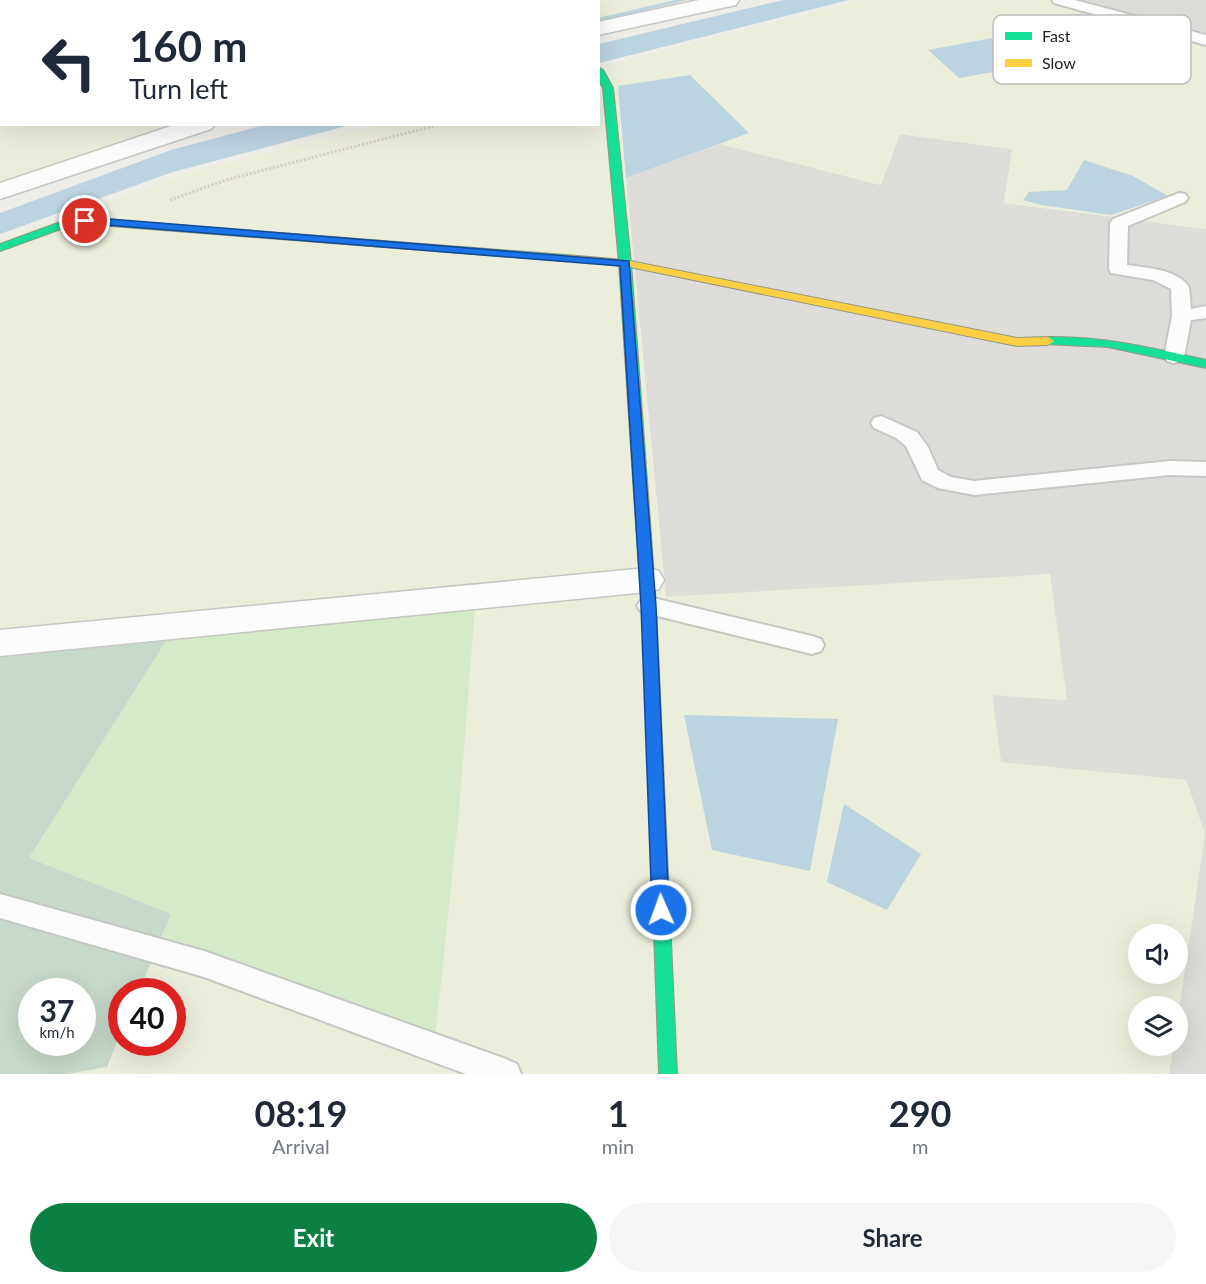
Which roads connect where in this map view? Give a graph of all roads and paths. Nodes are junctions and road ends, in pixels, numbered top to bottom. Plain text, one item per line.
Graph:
1 (728, 0) edge
2 (1059, 0) edge
3 (1114, 15) edge
4 (600, 29) edge
5 (1191, 36) edge
6 (1206, 40) edge
7 (600, 73) edge
8 (197, 126) edge
9 (433, 126) edge
10 (0, 191) edge
11 (1179, 198) dead end
12 (162, 203) dead end
13 (0, 248) edge
14 (625, 263) junction
15 (1206, 312) edge
16 (1182, 316) junction
17 (1174, 357) junction
18 (1206, 364) edge
19 (881, 423) dead end
20 (1206, 470) edge
21 (648, 593) junction
22 (0, 643) edge
23 (812, 645) dead end
24 (0, 906) edge
25 (506, 1074) edge
26 (668, 1074) edge

1 - 4 street
2 - 3 lane
5 - 6 lane
7 - 14 street
8 - 10 street
9 - 12 path
11 - 16 lane
13 - 14 street
14 - 17 street
14 - 21 street
15 - 16 lane
16 - 17 lane
17 - 18 street
19 - 20 lane
21 - 22 street
21 - 23 lane
21 - 26 street
24 - 25 lane

